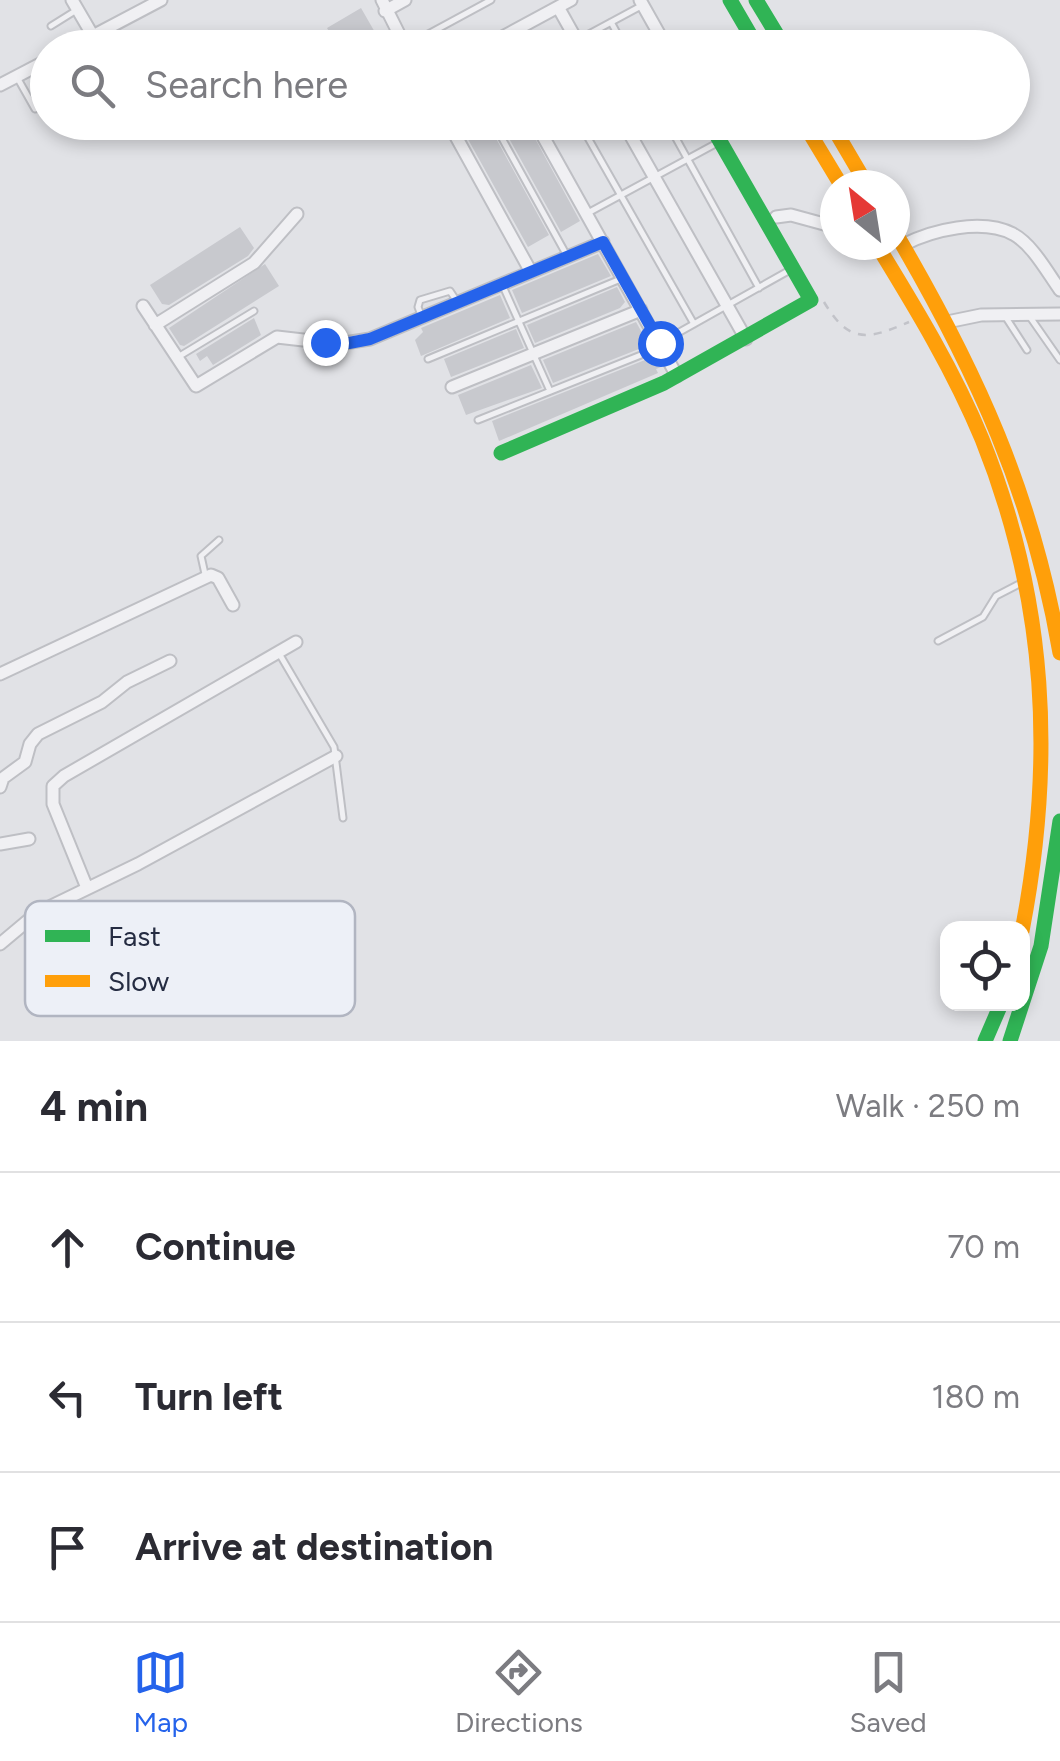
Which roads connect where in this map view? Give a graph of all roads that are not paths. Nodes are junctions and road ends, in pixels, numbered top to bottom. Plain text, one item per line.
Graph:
1 (161, 0) edge
2 (405, 0) edge
3 (491, 0) edge
4 (571, 0) edge
5 (730, 0) edge
6 (756, 0) edge
7 (642, 2) edge
8 (75, 5) edge
9 (383, 5) edge
10 (558, 7) junction
11 (611, 22) junction
12 (51, 26) dead end
13 (90, 30) edge
14 (104, 30) edge
15 (396, 30) edge
16 (436, 30) edge
17 (517, 30) edge
18 (571, 30) edge
19 (599, 30) edge
20 (615, 30) edge
21 (657, 30) edge
22 (748, 30) edge
23 (774, 30) edge
24 (30, 69) edge
25 (16, 76) junction
26 (0, 85) edge
27 (30, 100) edge
28 (458, 140) edge
29 (503, 140) edge
30 (545, 140) edge
31 (589, 140) edge
32 (633, 140) edge
33 (677, 140) edge
34 (815, 140) edge
35 (841, 140) edge
36 (720, 142) joint
37 (688, 160) junction
38 (832, 170) edge
39 (858, 170) edge
40 (655, 178) junction
41 (621, 196) junction
42 (296, 214) dead end
43 (586, 214) junction
44 (776, 217) dead end
45 (820, 223) edge
46 (910, 236) edge
47 (603, 242) junction
48 (568, 257) junction
49 (910, 257) edge
50 (886, 260) edge
51 (793, 269) junction
52 (531, 272) junction
53 (623, 278) junction
54 (502, 284) junction
55 (759, 288) junction
56 (1060, 290) edge
57 (143, 306) dead end
58 (727, 306) junction
59 (641, 310) junction
60 (254, 311) dead end
61 (1003, 314) junction
62 (1028, 314) junction
63 (1060, 314) edge
64 (518, 322) junction
65 (947, 322) junction
66 (694, 324) junction
67 (155, 325) junction
68 (746, 339) junction
69 (661, 345) junction
70 (1027, 350) dead end
71 (533, 356) junction
72 (175, 358) junction
73 (428, 359) dead end
74 (1060, 360) edge
75 (678, 376) junction
76 (452, 387) dead end
77 (550, 391) junction
78 (478, 420) dead end
79 (501, 453) dead end
80 (219, 540) dead end
81 (206, 577) junction
82 (1026, 581) junction
83 (233, 605) dead end
84 (938, 641) dead end
85 (296, 642) dead end
86 (278, 652) junction
87 (1060, 653) edge
88 (170, 661) dead end
89 (0, 674) edge
90 (336, 756) junction
91 (0, 786) edge
92 (344, 818) dead end
93 (1059, 832) edge
94 (30, 839) dead end
95 (0, 844) edge
96 (87, 888) junction
97 (60, 901) edge
98 (1024, 921) edge
99 (25, 922) edge
100 (0, 944) edge
101 (998, 1011) edge
102 (985, 1041) edge
103 (1010, 1041) edge

1 - 14 street
2 - 9 street
3 - 16 lane
4 - 10 street
5 - 22 main road
6 - 23 main road
7 - 11 lane
7 - 21 street
8 - 12 lane
8 - 13 street
9 - 15 street
10 - 17 street
10 - 18 street
11 - 19 lane
11 - 20 lane
24 - 25 street
25 - 26 street
25 - 27 lane
28 - 52 street
29 - 48 lane
30 - 43 street
31 - 41 lane
32 - 40 street
33 - 37 lane
34 - 38 main road
35 - 39 main road
36 - 37 lane
36 - 51 main road
37 - 40 lane
37 - 55 lane
40 - 41 lane
40 - 58 street
41 - 43 lane
41 - 66 lane
42 - 67 street
43 - 47 street
44 - 45 street
46 - 56 street
47 - 48 street
47 - 53 street
48 - 52 street
49 - 65 main road
50 - 82 main road
51 - 55 lane
51 - 68 main road
52 - 54 street
53 - 59 street
53 - 64 lane
54 - 64 lane
54 - 72 street
55 - 58 lane
57 - 67 street
58 - 66 lane
58 - 68 street
59 - 69 street
59 - 71 street
60 - 72 lane
61 - 62 street
61 - 65 street
61 - 70 lane
62 - 63 street
62 - 74 lane
64 - 71 lane
64 - 73 lane
65 - 87 main road
66 - 69 lane
67 - 72 street
68 - 75 main road
69 - 75 street
69 - 77 lane
71 - 76 street
71 - 77 lane
75 - 79 main road
77 - 78 lane
80 - 81 lane
81 - 83 street
81 - 89 street
82 - 84 lane
82 - 98 main road
85 - 86 street
86 - 90 lane
86 - 96 street
88 - 91 street
90 - 92 lane
90 - 96 street
93 - 103 main road
94 - 95 street
96 - 97 street
99 - 100 street
101 - 102 main road

